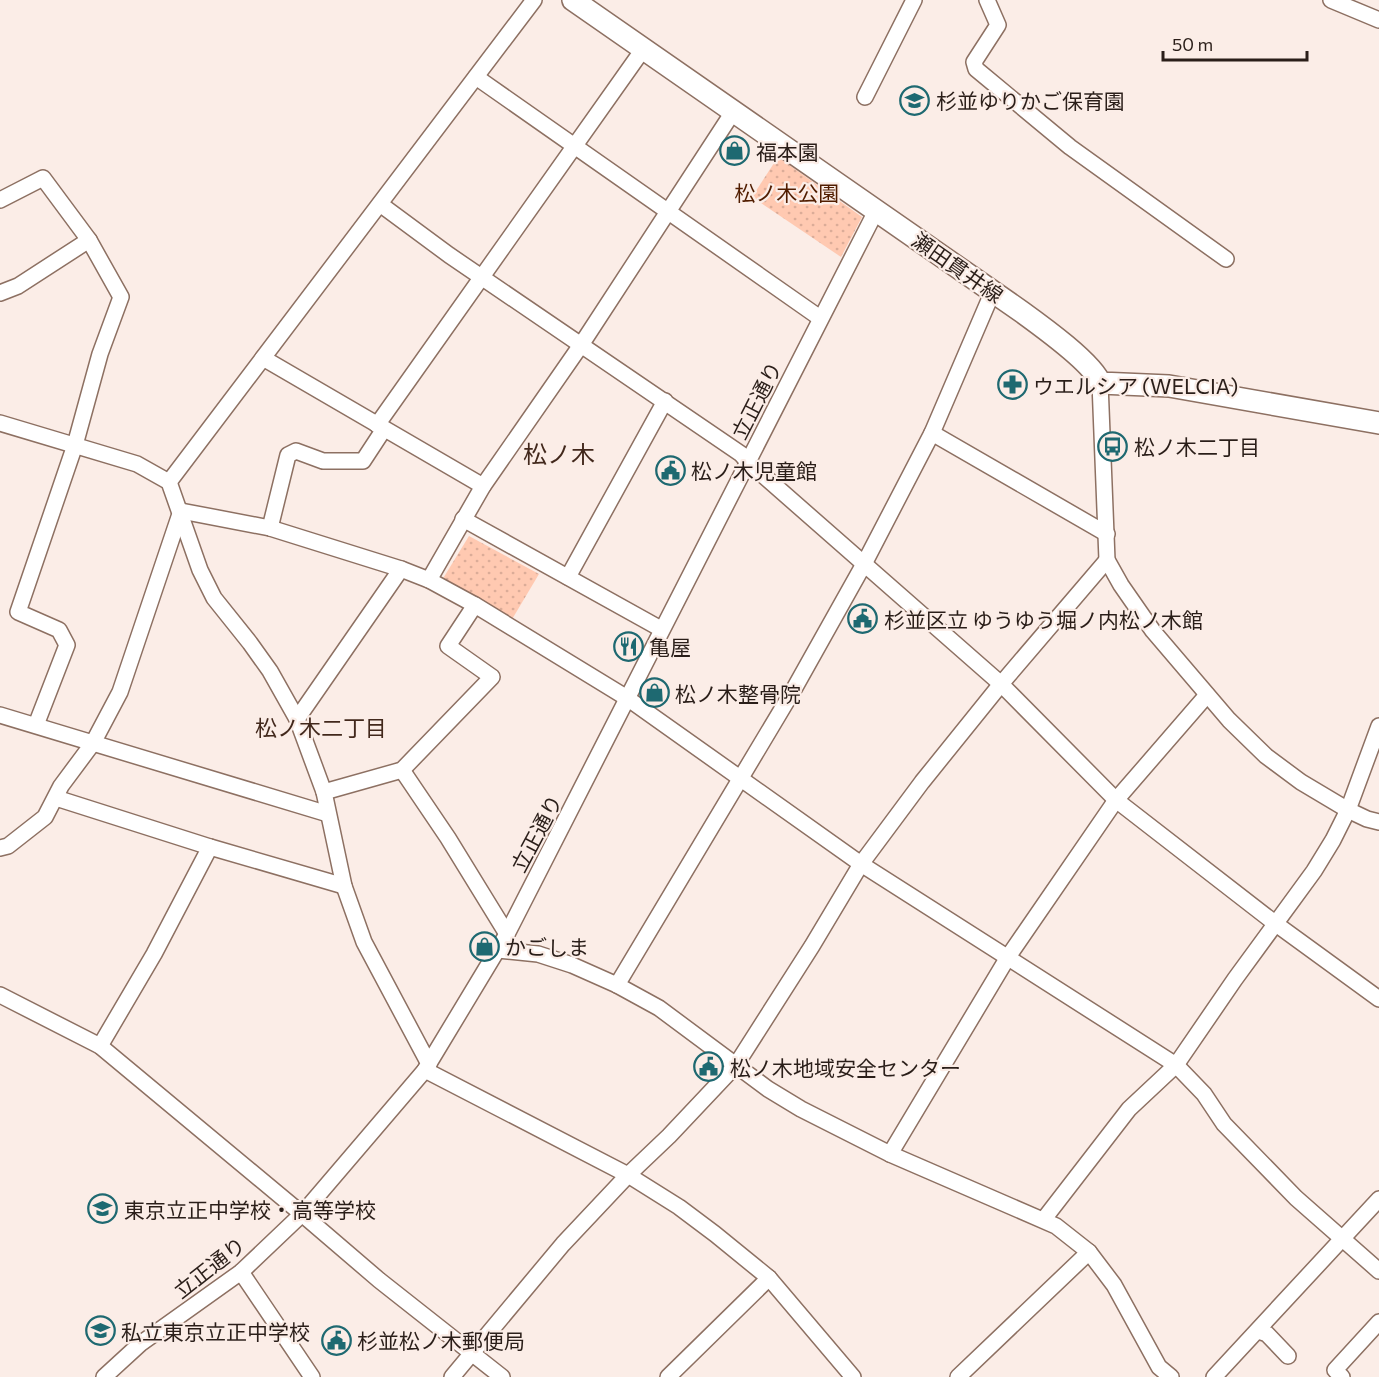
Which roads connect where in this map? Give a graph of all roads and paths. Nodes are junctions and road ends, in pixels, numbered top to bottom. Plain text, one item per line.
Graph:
1 (534, 0) edge
2 (573, 0) edge
3 (914, 0) edge
4 (987, 0) edge
5 (1331, 0) edge
6 (1379, 20) edge
7 (644, 48) junction
8 (476, 77) junction
9 (865, 97) dead end
10 (733, 112) junction
11 (574, 146) junction
12 (0, 200) edge
13 (380, 204) junction
14 (876, 211) junction
15 (669, 212) junction
16 (89, 240) junction
17 (1226, 259) dead end
18 (482, 277) junction
19 (993, 291) junction
20 (0, 293) edge
21 (820, 318) junction
22 (581, 345) junction
23 (263, 358) junction
24 (1100, 384) junction
25 (665, 401) junction
26 (0, 423) edge
27 (1379, 423) edge
28 (380, 427) junction
29 (932, 433) junction
30 (75, 445) junction
31 (748, 462) junction
32 (169, 482) junction
33 (483, 486) junction
34 (181, 511) junction
35 (463, 519) junction
36 (270, 528) junction
37 (1107, 534) junction
38 (1107, 560) junction
39 (864, 564) junction
40 (401, 569) junction
41 (568, 577) junction
42 (429, 580) junction
43 (475, 605) junction
44 (661, 629) junction
45 (1001, 684) junction
46 (1208, 695) junction
47 (627, 698) junction
48 (0, 714) edge
49 (297, 718) junction
50 (36, 725) junction
51 (1379, 726) edge
52 (93, 743) junction
53 (402, 770) junction
54 (742, 778) junction
55 (324, 792) junction
56 (56, 798) junction
57 (1116, 800) junction
58 (1348, 810) junction
59 (328, 814) junction
60 (1379, 822) edge
61 (210, 847) junction
62 (0, 848) edge
63 (861, 864) junction
64 (344, 886) junction
65 (1276, 924) junction
66 (507, 934) junction
67 (498, 950) junction
68 (1008, 957) junction
69 (617, 985) junction
70 (0, 995) edge
71 (1379, 999) edge
72 (100, 1046) junction
73 (736, 1065) junction
74 (1176, 1065) junction
75 (427, 1067) junction
76 (890, 1154) junction
77 (628, 1175) junction
78 (1379, 1199) edge
79 (302, 1214) junction
80 (1044, 1219) junction
81 (1343, 1239) junction
82 (1089, 1252) junction
83 (1379, 1271) edge
84 (241, 1272) junction
85 (769, 1278) junction
86 (1379, 1322) edge
87 (1258, 1330) junction
88 (471, 1354) junction
89 (1288, 1356) dead end
90 (1160, 1374) edge
91 (847, 1375) edge
92 (104, 1377) edge
93 (312, 1377) edge
94 (452, 1377) edge
95 (502, 1377) edge
96 (668, 1377) edge
97 (958, 1377) edge
98 (1214, 1377) edge
99 (1342, 1377) edge

1 - 8 street
2 - 7 main road, 瀬田貫井線
3 - 9 street
4 - 17 street
5 - 6 street
7 - 10 main road, 瀬田貫井線
7 - 11 street
8 - 11 street
8 - 13 street
10 - 14 main road, 瀬田貫井線
10 - 15 street
11 - 15 street
11 - 18 street
12 - 16 street
13 - 18 street
13 - 23 street
14 - 19 main road, 瀬田貫井線
14 - 21 street, 立正通り
15 - 21 street
15 - 22 street
16 - 20 street
16 - 30 street
18 - 22 street
18 - 28 street
19 - 24 main road, 瀬田貫井線
19 - 29 street
21 - 31 street, 立正通り
22 - 25 street
22 - 33 street
23 - 28 street
23 - 32 street
24 - 27 main road
24 - 37 street
25 - 31 street
25 - 41 street
26 - 30 street
28 - 33 street
28 - 36 street
29 - 37 street
29 - 39 street
30 - 32 street
30 - 50 street
31 - 39 street
31 - 44 street, 立正通り
32 - 34 street
33 - 35 street
34 - 36 street
34 - 49 street
34 - 52 street
35 - 41 street
35 - 42 street
36 - 40 street
37 - 38 street
38 - 45 street
38 - 46 street
39 - 45 street
39 - 54 street
40 - 42 street
40 - 49 street
41 - 44 street
42 - 43 street
43 - 47 street
43 - 53 street
44 - 47 street, 立正通り
45 - 57 street
45 - 63 street
46 - 57 street
46 - 58 street
47 - 54 street
47 - 66 street, 立正通り
48 - 50 street
49 - 55 street
50 - 52 street
51 - 58 street
52 - 56 street
52 - 59 street
53 - 55 street
53 - 66 street
54 - 63 street
54 - 69 street
55 - 59 street
56 - 61 street
56 - 62 street
57 - 65 street
57 - 68 street
58 - 60 street
58 - 65 street
59 - 64 street
61 - 64 street
61 - 72 street
63 - 68 street
63 - 73 street
64 - 75 street
65 - 71 street
65 - 74 street
66 - 67 street, 立正通り
67 - 69 street
67 - 75 street, 立正通り
68 - 74 street
68 - 76 street
69 - 73 street
70 - 72 street
72 - 79 street
73 - 76 street
73 - 77 street
74 - 80 street
74 - 81 street
75 - 77 street
75 - 79 street, 立正通り
76 - 80 street
77 - 85 street
77 - 88 street
78 - 81 street
79 - 84 street, 立正通り
79 - 88 street
80 - 82 street
81 - 83 street
81 - 87 street
82 - 90 street
82 - 97 street
84 - 92 street, 立正通り
84 - 93 street
85 - 91 street
85 - 96 street
86 - 99 street
87 - 89 street
87 - 98 street
88 - 94 street
88 - 95 street

